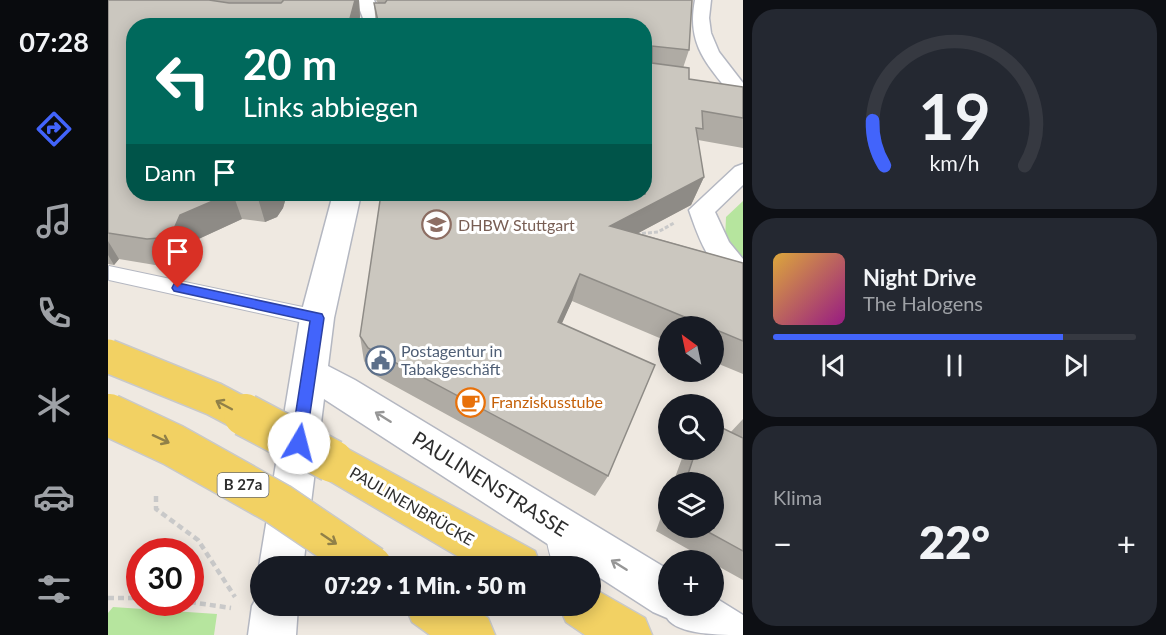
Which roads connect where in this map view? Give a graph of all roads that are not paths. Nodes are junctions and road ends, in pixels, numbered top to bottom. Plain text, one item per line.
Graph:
1 (365, 0) edge
2 (703, 0) edge
3 (372, 18) edge
4 (709, 90) edge
5 (742, 100) edge
6 (743, 172) edge
7 (345, 201) edge
8 (109, 273) edge
9 (743, 274) edge
10 (317, 318) junction
11 (108, 356) edge
12 (309, 374) junction
13 (108, 415) edge
14 (238, 433) dead end
15 (296, 462) junction
16 (283, 556) edge
17 (355, 556) edge
18 (500, 556) edge
19 (658, 591) edge
20 (443, 616) edge
21 (598, 616) edge
22 (701, 616) edge
23 (471, 635) edge
24 (628, 635) edge
25 (732, 635) edge

1 - 3 street
2 - 5 street
4 - 5 street
6 - 9 street
7 - 10 street
8 - 10 lane
10 - 12 street
18 -> 11 main road, PAULINENBRÜCKE, bridge
12 - 15 street
19 -> 12 street, PAULINENSTRASSE
13 -> 17 main road, B 27a, bridge
14 - 15 lane
15 - 16 street
20 - 23 main road
21 - 24 main road
22 - 25 street

